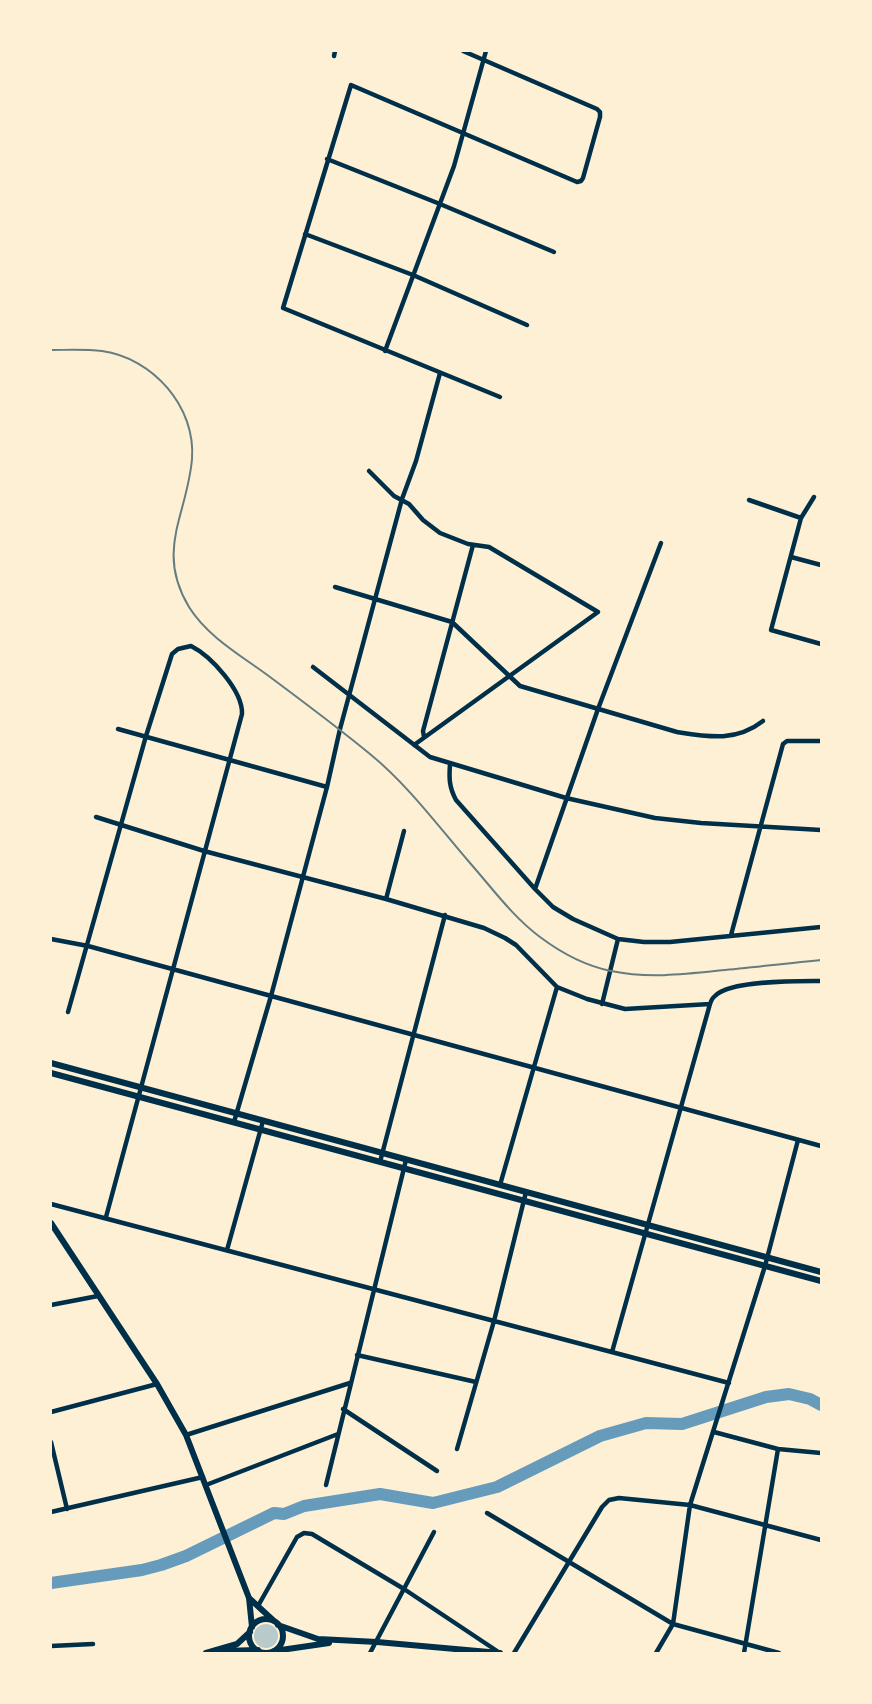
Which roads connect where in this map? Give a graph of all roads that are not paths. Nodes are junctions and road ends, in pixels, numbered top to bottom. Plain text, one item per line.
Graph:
1 (463, 51) edge
2 (486, 51) edge
3 (483, 60) junction
4 (464, 132) junction
5 (327, 159) junction
6 (440, 204) junction
7 (305, 234) junction
8 (554, 252) dead end
9 (413, 275) junction
10 (527, 325) dead end
11 (385, 351) junction
12 (440, 373) junction
13 (500, 397) dead end
14 (369, 471) dead end
15 (814, 497) dead end
16 (402, 499) junction
17 (749, 500) dead end
18 (801, 518) junction
19 (661, 543) dead end
20 (473, 545) junction
21 (791, 557) junction
22 (821, 565) edge
23 (335, 587) dead end
24 (375, 599) junction
25 (452, 622) junction
26 (821, 644) edge
27 (313, 667) dead end
28 (509, 675) junction
29 (349, 695) junction
30 (598, 709) junction
31 (763, 721) dead end
32 (118, 729) dead end
33 (146, 736) junction
34 (424, 737) junction
35 (821, 741) edge
36 (414, 745) junction
37 (229, 759) junction
38 (450, 764) junction
39 (327, 787) junction
40 (567, 798) junction
41 (96, 818) dead end
42 (121, 826) junction
43 (760, 826) junction
44 (821, 830) edge
45 (404, 831) dead end
46 (204, 851) junction
47 (303, 877) junction
48 (535, 889) junction
49 (386, 899) junction
50 (445, 915) junction
51 (821, 927) edge
52 (731, 935) junction
53 (51, 939) edge
54 (618, 939) junction
55 (88, 946) junction
56 (174, 969) junction
57 (821, 981) edge
58 (557, 987) junction
59 (271, 996) junction
60 (602, 1004) junction
61 (710, 1004) junction
62 (68, 1012) dead end
63 (413, 1034) junction
64 (51, 1063) edge
65 (534, 1066) junction
66 (51, 1073) edge
67 (142, 1088) junction
68 (139, 1098) junction
69 (681, 1107) junction
70 (237, 1113) junction
71 (263, 1121) junction
72 (234, 1122) junction
73 (261, 1129) junction
74 (798, 1140) junction
75 (821, 1146) edge
76 (382, 1154) junction
77 (406, 1160) junction
78 (380, 1162) junction
79 (404, 1169) junction
80 (500, 1185) junction
81 (526, 1192) junction
82 (524, 1201) junction
83 (51, 1204) edge
84 (106, 1217) junction
85 (51, 1223) edge
86 (648, 1226) junction
87 (646, 1234) junction
88 (227, 1250) junction
89 (767, 1257) junction
90 (765, 1266) junction
91 (821, 1272) edge
92 (821, 1281) edge
93 (374, 1289) junction
94 (98, 1296) junction
95 (51, 1305) edge
96 (494, 1321) junction
97 (612, 1352) junction
98 (357, 1355) junction
99 (476, 1382) junction
100 (350, 1383) junction
101 (729, 1383) junction
102 (157, 1384) junction
103 (343, 1409) junction
104 (51, 1412) edge
105 (714, 1432) junction
106 (338, 1434) junction
107 (186, 1435) junction
108 (51, 1442) edge
109 (457, 1449) dead end
110 (778, 1449) junction
111 (821, 1453) edge
112 (437, 1471) dead end
113 (202, 1478) junction
114 (206, 1485) junction
115 (326, 1485) dead end
116 (690, 1505) junction
117 (67, 1509) junction
118 (51, 1512) edge
119 (487, 1513) dead end
120 (764, 1525) junction
121 (434, 1532) dead end
122 (821, 1540) edge
123 (569, 1563) junction
124 (404, 1590) junction
125 (249, 1598) junction
126 (258, 1606) junction
127 (276, 1623) junction
128 (672, 1624) junction
129 (251, 1629) junction
130 (341, 1641) junction
131 (377, 1642) junction
132 (93, 1644) dead end
133 (746, 1644) junction
134 (51, 1646) edge
135 (258, 1650) junction
136 (273, 1651) junction
137 (229, 1652) edge
138 (498, 1652) edge
139 (207, 1653) edge
140 (370, 1653) edge
141 (514, 1653) edge
142 (656, 1653) edge
143 (744, 1653) edge
144 (779, 1653) edge

1 - 3 street
2 - 3 street
3 - 4 street
3 - 4 street
4 - 5 street
4 - 6 street
5 - 6 street
5 - 7 street
6 - 8 street
6 - 9 street
7 - 9 street
7 - 11 street
9 - 10 street
9 - 11 street
11 - 12 street
12 - 13 street
12 - 16 street
14 - 16 street
15 - 18 street
16 - 20 street
16 - 24 street
17 - 18 street
18 - 21 street
19 - 30 street
20 - 25 street
20 - 28 street
21 - 22 street
21 - 26 street
23 - 24 street
24 - 25 street
24 - 29 street
25 - 28 street
25 - 34 street
27 - 29 street
28 - 30 street
28 - 34 street
29 - 36 street
29 - 39 street
30 - 31 street
30 - 40 street
32 - 33 street
33 - 37 street
33 - 37 street
33 - 42 street
34 - 36 street
35 - 43 street
36 - 38 street
37 - 39 street
37 - 46 street
38 - 40 street
38 - 48 street
39 - 47 street
40 - 43 street
40 - 48 street
41 - 42 street
42 - 46 street
42 - 55 street
43 - 44 street
43 - 52 street
45 - 49 street
46 - 47 street
46 - 56 street
47 - 49 street
47 - 59 street
48 - 54 street
49 - 50 street
50 - 58 street
50 - 63 street
51 - 52 street
52 - 54 street
53 - 55 street
54 - 60 street
55 - 56 street
55 - 62 street
56 - 59 street
56 - 67 street
57 - 61 street
58 - 60 street
58 - 65 street
59 - 63 street
59 - 70 street
60 - 61 street
61 - 69 street
63 - 65 street
63 - 76 street
64 - 67 main road
65 - 69 street
65 - 80 street
66 - 68 main road
67 - 68 street
67 - 70 main road
68 - 72 main road
68 - 84 street
69 - 74 street
69 - 86 street
70 - 71 main road
70 - 72 street
71 - 73 street
71 - 76 main road
72 - 73 main road
73 - 78 main road
73 - 88 street
74 - 75 street
74 - 89 street
76 - 77 main road
76 - 78 street
77 - 79 street
77 - 80 main road
78 - 79 main road
79 - 82 main road
79 - 93 street
80 - 81 main road
81 - 82 street
81 - 86 main road
82 - 87 main road
82 - 96 street
83 - 84 street
84 - 88 street
85 - 94 main road
86 - 87 street
86 - 89 main road
87 - 90 main road
87 - 97 street
88 - 93 street
89 - 90 street
89 - 91 main road
90 - 92 main road
90 - 101 street
93 - 96 street
93 - 98 street
94 - 95 street
94 - 102 main road
96 - 97 street
96 - 99 street
97 - 101 street
98 - 99 street
98 - 100 street
99 - 109 street
100 - 103 street
100 - 107 street
101 - 105 street
102 - 104 street
102 - 107 main road
103 - 106 street
103 - 112 street
105 - 110 street
105 - 116 street
106 - 114 street
106 - 115 street
107 - 113 main road
108 - 117 street
110 - 111 street
110 - 120 street
113 - 114 main road
113 - 117 street
114 - 125 main road
116 - 120 street
116 - 123 street
116 - 128 street
117 - 118 street
119 - 123 street
120 - 122 street
120 - 133 street
121 - 124 street
123 - 128 street
123 - 141 street
124 - 126 street
124 - 131 street
124 - 138 street
125 - 126 main road
125 - 129 main road
126 - 127 main road
127 - 129 main road
127 - 130 main road
127 - 136 main road
128 - 133 street
128 - 142 street
129 - 135 main road
129 - 139 main road
130 - 131 main road
130 - 136 main road
131 - 138 main road
131 - 140 street
132 - 134 street
133 - 143 street
133 - 144 street
135 - 136 main road
135 - 137 main road
137 - 139 main road

